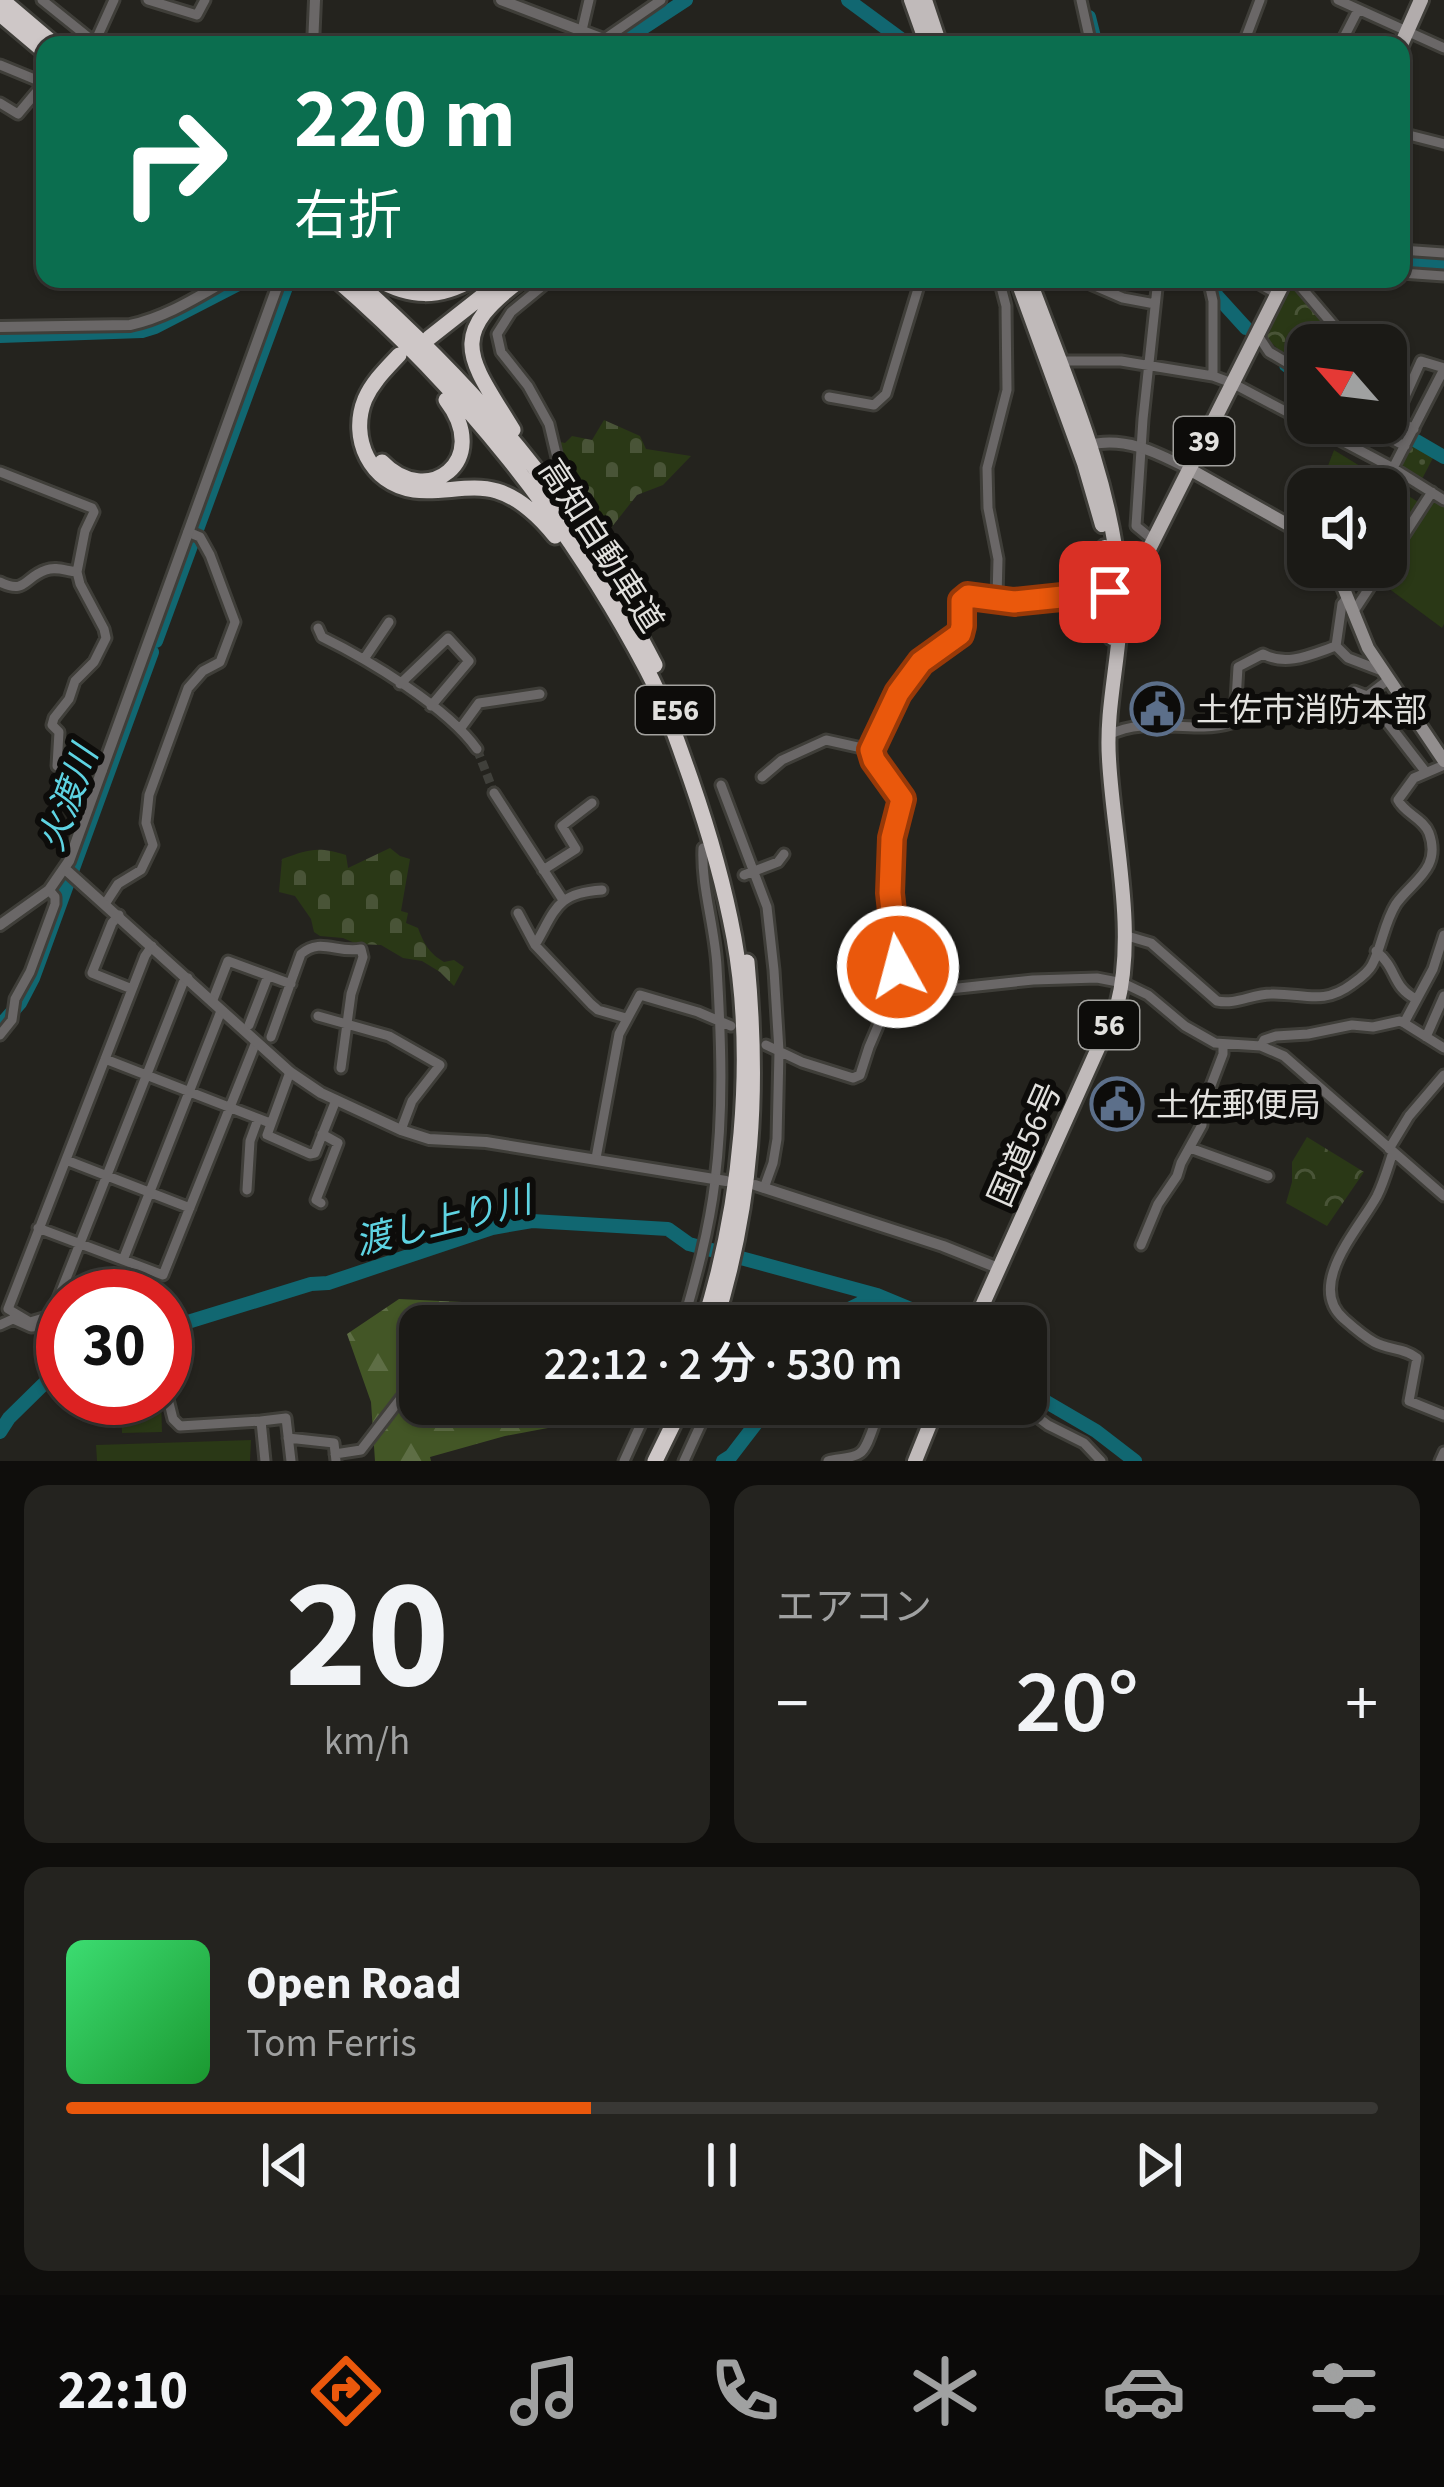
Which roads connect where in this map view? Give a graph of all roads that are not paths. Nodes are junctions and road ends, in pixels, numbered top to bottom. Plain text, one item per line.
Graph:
1 (2, 0) edge
2 (42, 0) edge
3 (114, 0) edge
4 (148, 0) edge
5 (205, 0) edge
6 (315, 0) edge
7 (501, 0) edge
8 (590, 0) edge
9 (661, 0) edge
10 (911, 0) edge
11 (925, 0) edge
12 (1081, 0) edge
13 (1261, 0) edge
14 (1338, 0) edge
15 (1420, 0) edge
16 (1358, 10) junction
17 (0, 14) edge
18 (69, 23) junction
19 (581, 30) junction
20 (51, 36) edge
21 (61, 36) edge
22 (86, 36) edge
23 (99, 36) edge
24 (314, 36) edge
25 (592, 36) edge
26 (609, 36) edge
27 (933, 36) edge
28 (935, 36) edge
29 (1089, 36) edge
30 (1247, 36) edge
31 (1345, 36) edge
32 (1399, 36) edge
33 (1405, 36) edge
34 (1407, 36) edge
35 (36, 44) edge
36 (1444, 48) edge
37 (0, 64) edge
38 (36, 76) edge
39 (36, 93) edge
40 (0, 103) edge
41 (1410, 135) edge
42 (1444, 144) edge
43 (1410, 251) edge
44 (1444, 254) edge
45 (1410, 274) edge
46 (1444, 276) edge
47 (214, 288) edge
48 (277, 288) edge
49 (344, 288) edge
50 (363, 288) edge
51 (393, 288) edge
52 (453, 288) edge
53 (481, 288) edge
54 (488, 288) edge
55 (510, 288) edge
56 (539, 288) edge
57 (918, 288) edge
58 (1001, 288) edge
59 (1021, 288) edge
60 (1032, 288) edge
61 (1106, 288) edge
62 (1157, 288) edge
63 (1210, 288) edge
64 (1267, 288) edge
65 (1282, 288) edge
66 (1298, 288) edge
67 (1277, 294) junction
68 (1155, 304) junction
69 (1332, 324) edge
70 (0, 327) edge
71 (1257, 334) junction
72 (402, 352) junction
73 (1060, 361) junction
74 (1287, 363) edge
75 (1149, 365) junction
76 (1444, 369) edge
77 (1213, 376) junction
78 (1232, 383) junction
79 (1407, 386) edge
80 (829, 397) dead end
81 (1287, 412) edge
82 (1407, 426) edge
83 (1414, 429) junction
84 (1355, 444) edge
85 (1401, 444) edge
86 (1084, 446) junction
87 (1405, 446) junction
88 (1142, 448) junction
89 (534, 468) junction
90 (1393, 468) joint
91 (1189, 470) junction
92 (0, 472) edge
93 (1407, 477) edge
94 (1432, 492) junction
95 (572, 493) dead end
96 (1444, 500) edge
97 (1287, 524) edge
98 (1407, 531) edge
99 (194, 535) junction
100 (1153, 540) junction
101 (77, 572) junction
102 (0, 582) edge
103 (1344, 588) edge
104 (1370, 588) edge
105 (1115, 589) junction
106 (1348, 597) junction
107 (997, 598) junction
108 (1354, 611) junction
109 (389, 622) dead end
110 (318, 628) dead end
111 (1336, 646) junction
112 (364, 659) junction
113 (648, 672) junction
114 (1385, 676) junction
115 (400, 684) junction
116 (1354, 691) dead end
117 (539, 694) dead end
118 (1367, 696) junction
119 (431, 706) junction
120 (460, 730) junction
121 (1108, 735) junction
122 (477, 749) tunnel mouth
123 (871, 750) junction
124 (1444, 763) edge
125 (102, 771) junction
126 (1425, 771) junction
127 (762, 777) dead end
128 (721, 785) dead end
129 (494, 793) tunnel mouth
130 (592, 803) dead end
131 (703, 848) dead end
132 (784, 854) dead end
133 (1428, 868) junction
134 (543, 870) junction
135 (69, 872) junction
136 (748, 874) junction
137 (1444, 876) edge
138 (50, 890) junction
139 (602, 890) dead end
140 (563, 900) junction
141 (105, 904) junction
142 (518, 913) dead end
143 (119, 915) junction
144 (0, 925) edge
145 (1124, 935) junction
146 (1444, 935) edge
147 (535, 945) junction
148 (152, 946) junction
149 (1376, 951) junction
150 (268, 976) junction
151 (188, 978) junction
152 (898, 979) junction
153 (1123, 983) junction
154 (291, 984) junction
155 (132, 989) junction
156 (1444, 996) edge
157 (1416, 999) junction
158 (217, 1006) junction
159 (318, 1016) dead end
160 (626, 1018) junction
161 (726, 1023) junction
162 (1404, 1023) junction
163 (249, 1025) dead end
164 (347, 1025) junction
165 (0, 1035) edge
166 (271, 1037) dead end
167 (1426, 1037) junction
168 (256, 1042) junction
169 (1223, 1044) junction
170 (766, 1045) dead end
171 (1262, 1046) junction
172 (1444, 1048) edge
173 (778, 1051) junction
174 (105, 1059) junction
175 (341, 1068) dead end
176 (290, 1072) junction
177 (146, 1076) junction
178 (1444, 1076) edge
179 (188, 1091) junction
180 (336, 1100) junction
181 (228, 1108) junction
182 (258, 1119) junction
183 (270, 1123) junction
184 (400, 1130) junction
185 (322, 1134) junction
186 (1190, 1148) junction
187 (1391, 1150) junction
188 (596, 1158) junction
189 (66, 1160) junction
190 (107, 1176) junction
191 (1268, 1176) dead end
192 (721, 1180) junction
193 (760, 1186) joint
194 (247, 1190) dead end
195 (149, 1192) junction
196 (1444, 1196) edge
197 (321, 1203) dead end
198 (190, 1208) junction
199 (38, 1228) junction
200 (732, 1237) junction
201 (81, 1244) junction
202 (1141, 1245) dead end
203 (75, 1260) junction
204 (123, 1260) junction
205 (998, 1268) junction
206 (76, 1269) edge
207 (724, 1274) junction
208 (5, 1299) edge
209 (688, 1305) edge
210 (711, 1305) edge
211 (718, 1305) edge
212 (982, 1305) edge
213 (0, 1325) edge
214 (36, 1327) edge
215 (399, 1401) edge
216 (1444, 1415) edge
217 (262, 1421) junction
218 (1047, 1424) edge
219 (179, 1425) edge
220 (640, 1425) edge
221 (665, 1425) edge
222 (671, 1425) edge
223 (700, 1425) edge
224 (873, 1425) edge
225 (930, 1425) edge
226 (288, 1438) junction
227 (1444, 1452) edge
228 (335, 1458) edge
229 (265, 1461) edge
230 (290, 1461) edge
231 (624, 1461) edge
232 (650, 1461) edge
233 (684, 1461) edge
234 (828, 1461) edge
235 (915, 1461) edge
236 (1101, 1461) edge
237 (1440, 1461) edge

1 - 20 highway
2 - 18 street
3 - 23 street
4 - 5 street
6 - 24 street
7 - 19 street
8 - 19 street
9 - 26 street
10 - 27 highway
11 - 28 highway
12 - 29 street
13 - 30 street
14 - 16 street
15 - 33 main road
16 - 31 street
16 - 32 street
17 - 35 highway
18 - 21 street
18 - 22 street
19 - 25 street
34 - 36 street
37 - 38 street
39 - 40 street
41 - 42 street
43 - 44 street
45 - 46 street
47 - 70 street
48 - 99 street
49 - 72 highway, 高知自動車道 / E56
50 - 89 highway, 高知自動車道 / E56
51 - 52 highway
53 - 54 highway
55 - 89 highway
56 - 95 street
57 - 80 street
58 - 107 street
59 - 86 highway, 56
60 - 73 highway, 56
61 - 68 street
62 - 68 street
63 - 77 street
64 - 67 street
65 - 67 main road, 39
66 - 69 street
67 - 71 main road, 39
68 - 75 street
71 - 74 street
71 - 78 main road, 39
72 - 72 highway
72 - 113 highway, 高知自動車道 / E56
72 - 113 highway
73 - 75 street
73 - 86 highway, 56
75 - 77 street
75 - 88 street
76 - 79 street
76 - 83 street
77 - 78 street
78 - 81 street
78 - 91 main road, 39
82 - 83 street
83 - 87 street
84 - 90 street
85 - 87 street
86 - 88 street
86 - 105 highway, 56
87 - 90 street
88 - 91 street
88 - 100 street
89 - 200 highway, 高知自動車道 / E56
91 - 97 main road
91 - 100 main road, 39
92 - 101 street
93 - 94 street
94 - 96 street
94 - 98 street
99 - 125 street
99 - 141 street
100 - 105 main road, 39
101 - 102 street
101 - 125 street
103 - 106 main road
104 - 108 street
105 - 107 street
105 - 121 highway, 国道56号 / 56
106 - 108 main road
106 - 111 street
107 - 123 street
108 - 114 main road
109 - 112 street
110 - 112 street
111 - 114 street
111 - 121 street
112 - 115 street
113 - 200 highway, 高知自動車道 / E56
114 - 118 street
114 - 124 main road
115 - 119 street
115 - 119 street
116 - 118 street
117 - 120 street
118 - 126 street
119 - 120 street
120 - 122 street
121 - 145 highway, 国道56号 / 56
123 - 127 street
123 - 152 street
124 - 126 street
125 - 135 street
126 - 133 street
128 - 136 street
129 - 134 street
130 - 134 street
131 - 161 street
132 - 136 street
133 - 137 street
133 - 149 street
134 - 140 street
135 - 138 street
135 - 141 street
136 - 173 street
138 - 144 street
138 - 165 street
139 - 140 street
140 - 147 street
141 - 143 street
142 - 147 street
143 - 148 street
143 - 155 street
145 - 149 street
145 - 153 highway, 国道56号 / 56
146 - 157 street
147 - 160 street
148 - 151 street
148 - 155 street
149 - 157 street
150 - 154 street
150 - 158 street
150 - 163 street
151 - 158 street
151 - 177 street
152 - 153 street
152 - 173 street
153 - 169 street
153 - 205 highway, 国道56号 / 56
154 - 164 street
154 - 166 street
155 - 174 street
156 - 167 street
157 - 162 street
158 - 168 street
158 - 179 street
159 - 164 street
160 - 161 street
160 - 188 street
161 - 192 street
162 - 167 street
162 - 171 street
164 - 175 street
164 - 184 street
167 - 172 street
168 - 176 street
168 - 181 street
169 - 171 street
169 - 186 street
170 - 173 street
171 - 187 street
173 - 193 street
174 - 177 street
174 - 189 street
176 - 180 street
176 - 183 street
177 - 179 street
177 - 190 street
178 - 187 street
179 - 181 street
179 - 195 street
180 - 184 street
180 - 185 street
181 - 182 street
181 - 198 street
182 - 183 street
182 - 194 street
183 - 185 street
184 - 188 street
185 - 197 street
186 - 191 street
186 - 202 street
187 - 196 street
187 - 216 street
188 - 192 street
189 - 190 street
189 - 199 street
190 - 195 street
190 - 201 street
192 - 209 street
193 - 205 street
195 - 198 street
195 - 204 street
198 - 204 street
199 - 201 street
199 - 208 street
200 - 207 highway, 高知自動車道 / E56
201 - 203 street
201 - 204 street
203 - 206 street
203 - 208 street
205 - 212 highway, 国道56号 / 56
207 - 210 highway, 高知自動車道 / E56
207 - 211 highway, 高知自動車道 / E56
213 - 214 street
215 - 228 street
217 - 219 street
217 - 226 street
217 - 229 street
218 - 236 street
220 - 231 street
221 - 232 highway
222 - 232 highway
223 - 233 street
224 - 234 street
225 - 235 highway
226 - 228 street
226 - 230 street
227 - 237 street

